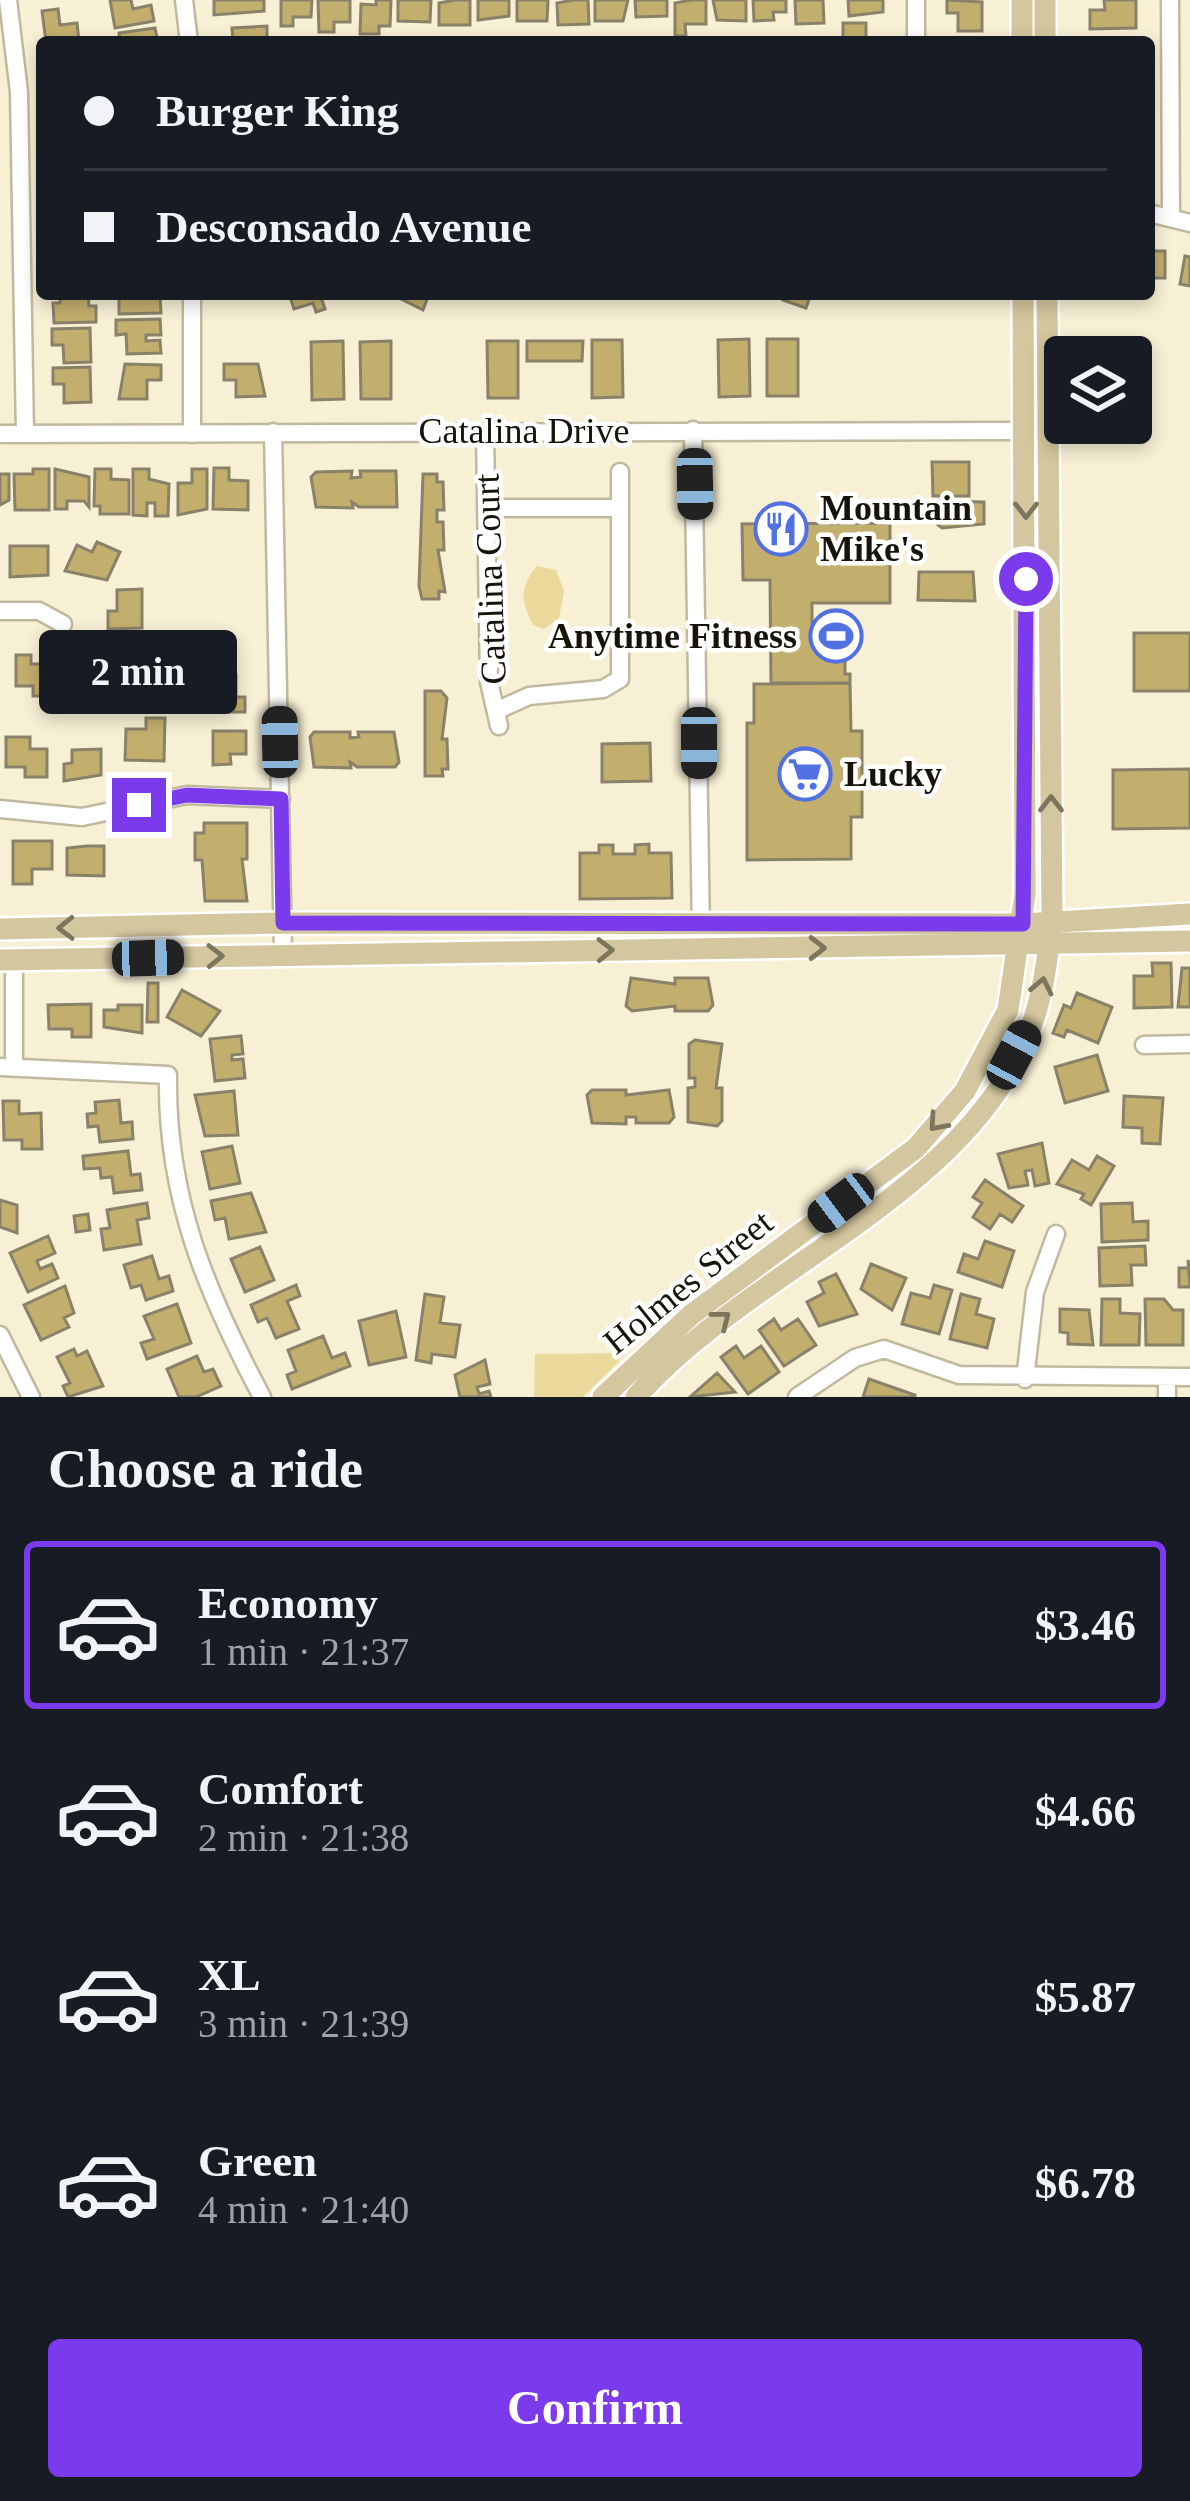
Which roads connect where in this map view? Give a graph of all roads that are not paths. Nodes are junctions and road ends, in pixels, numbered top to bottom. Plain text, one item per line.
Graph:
1 (8, 0) edge
2 (184, 0) edge
3 (916, 0) edge
4 (1022, 0) edge
5 (1045, 0) edge
6 (1169, 0) edge
7 (188, 36) edge
8 (916, 36) edge
9 (1022, 36) edge
10 (1045, 36) edge
11 (9, 92) edge
12 (1156, 216) edge
13 (1190, 223) edge
14 (0, 262) edge
15 (20, 262) junction
16 (192, 300) edge
17 (1023, 300) edge
18 (1047, 300) edge
19 (1048, 336) edge
20 (693, 430) junction
21 (1044, 430) edge
22 (1024, 431) junction
23 (273, 432) junction
24 (485, 432) junction
25 (0, 434) edge
26 (26, 434) junction
27 (192, 434) junction
28 (1049, 444) edge
29 (620, 472) dead end
30 (486, 508) junction
31 (620, 508) junction
32 (0, 611) edge
33 (63, 624) dead end
34 (281, 799) junction
35 (0, 809) edge
36 (1190, 914) edge
37 (283, 923) junction
38 (701, 923) junction
39 (7, 929) edge
40 (1050, 932) junction
41 (1022, 934) junction
42 (1190, 941) edge
43 (700, 949) junction
44 (283, 955) junction
45 (7, 961) edge
46 (1190, 1044) edge
47 (1144, 1045) dead end
48 (7, 1067) edge
49 (1056, 1234) dead end
50 (0, 1335) edge
51 (1190, 1377) edge
52 (1167, 1378) junction
53 (1025, 1379) junction
54 (31, 1397) edge
55 (262, 1397) edge
56 (603, 1397) edge
57 (636, 1397) edge
58 (797, 1397) edge
59 (1167, 1397) edge

1 - 11 street
2 - 7 street
3 - 8 street
4 - 9 main road
5 - 10 main road
6 - 12 street
11 - 15 street
12 - 13 street
14 - 15 street
15 - 26 street
16 - 27 street
17 - 22 main road, Holmes Street
18 - 19 main road, Holmes Street
20 - 22 street, Catalina Drive
20 - 24 street, Catalina Drive
20 - 38 street
21 - 22 street, Catalina Drive
22 -> 41 main road, Holmes Street
23 - 24 street, Catalina Drive
23 - 27 street, Catalina Drive
23 - 34 street
24 - 30 street, Catalina Court
25 - 26 street, Catalina Drive
26 - 27 street, Catalina Drive
40 -> 28 main road, Holmes Street
29 - 31 street
30 - 31 street
30 - 31 street, Catalina Court
32 - 33 street
34 - 35 street
34 - 37 street
36 - 40 main road
37 - 38 main road
37 -> 39 main road
37 - 44 street
38 - 41 main road
38 - 43 street
39 - 45 main road
40 - 41 main road
40 - 42 main road
57 -> 40 main road, Holmes Street
43 -> 41 main road
41 -> 56 main road, Holmes Street
44 -> 43 main road
45 -> 44 main road
45 - 48 street
46 - 47 street
48 - 55 street
49 - 53 street
50 - 54 street
51 - 52 street
52 - 53 street
52 - 59 street
53 - 58 street

